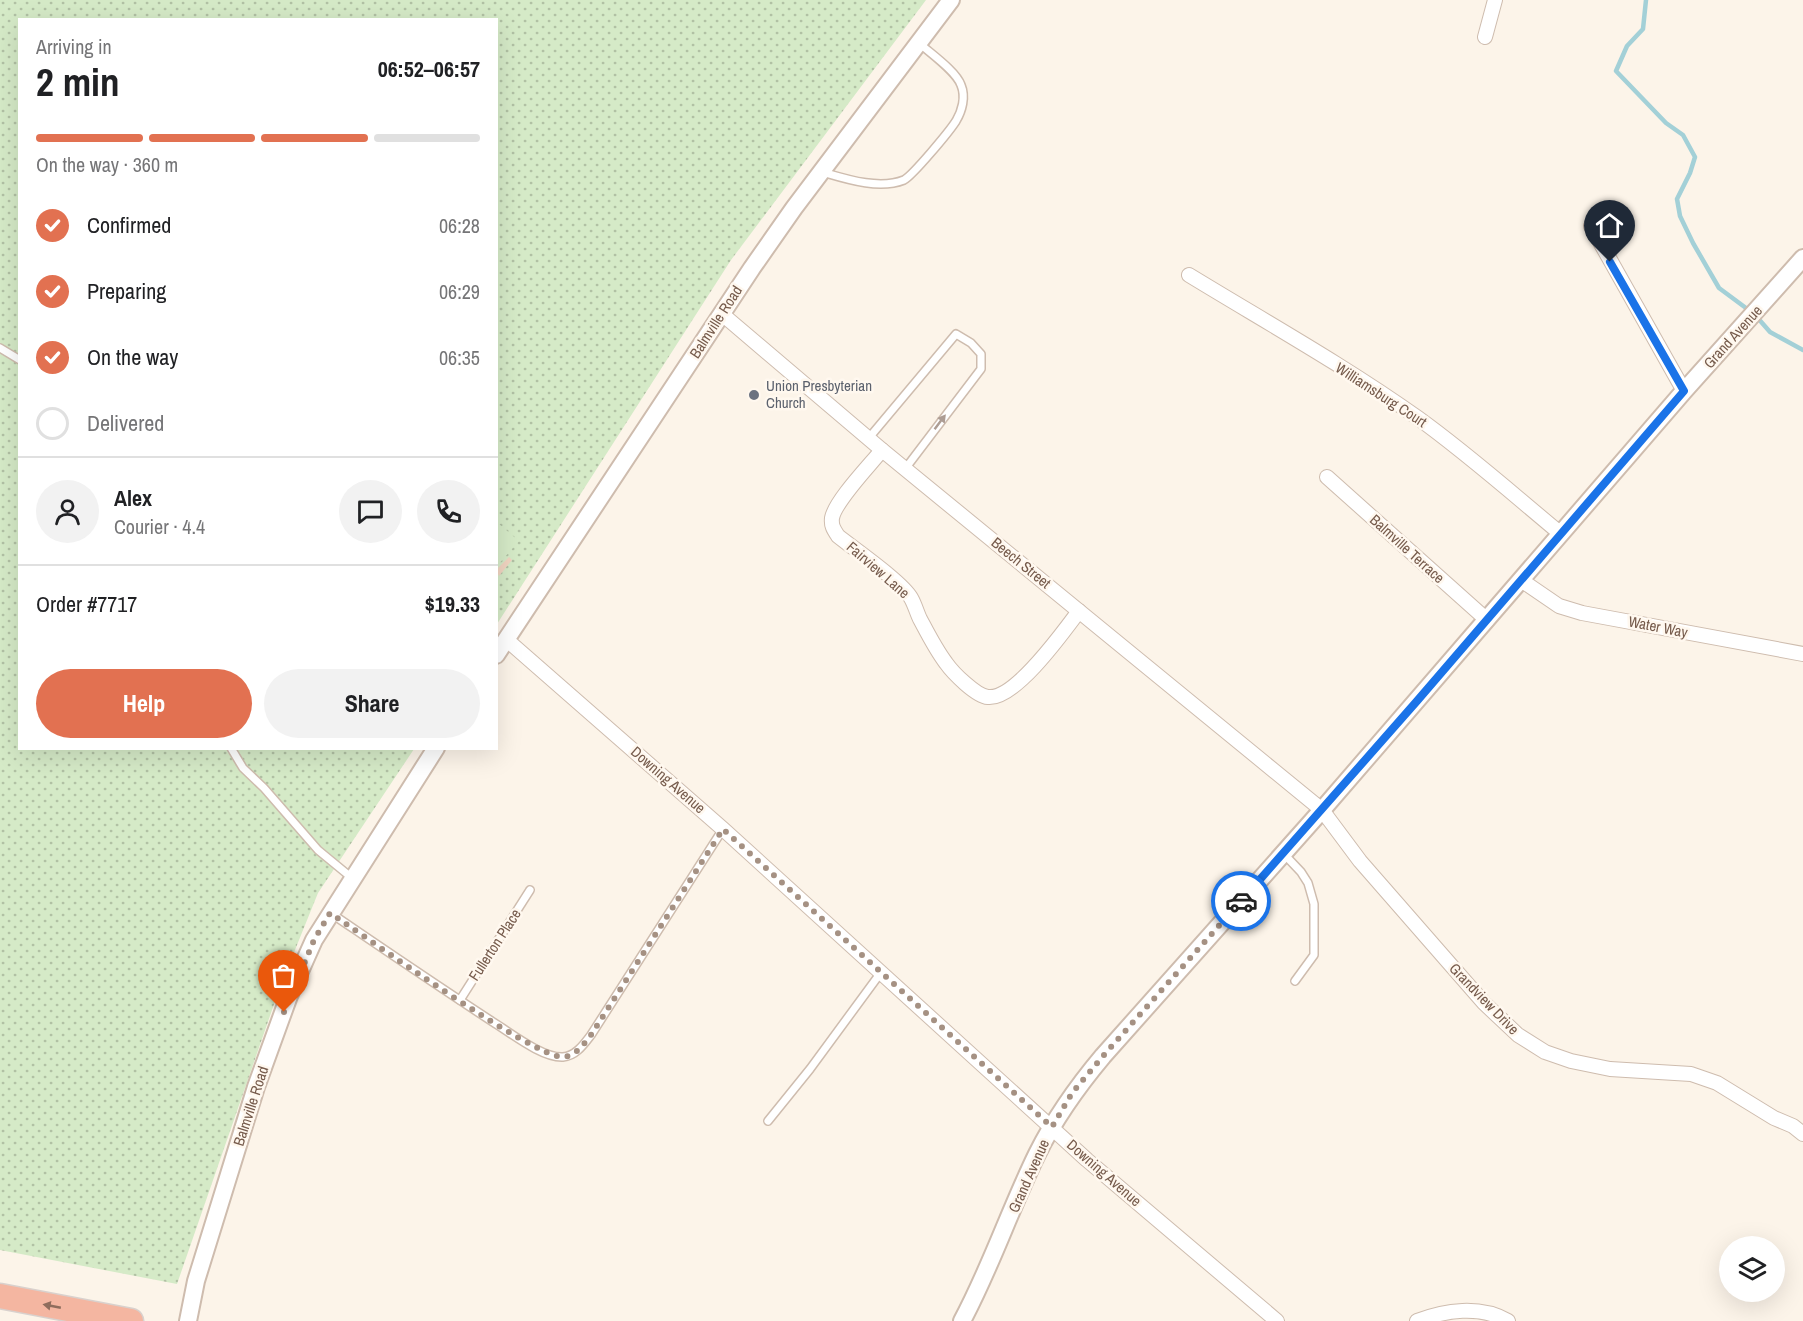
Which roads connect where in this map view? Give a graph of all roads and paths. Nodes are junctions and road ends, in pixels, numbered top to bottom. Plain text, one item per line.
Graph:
1 (951, 0) edge
2 (1495, 0) edge
3 (1485, 37) dead end
4 (919, 43) junction
5 (822, 172) junction
6 (1591, 226) dead end
7 (1803, 258) edge
8 (1189, 275) dead end
9 (722, 314) junction
10 (0, 348) edge
11 (18, 359) edge
12 (1684, 391) junction
13 (868, 439) junction
14 (882, 450) junction
15 (905, 469) junction
16 (1326, 477) dead end
17 (1561, 534) junction
18 (1521, 580) junction
19 (1079, 611) junction
20 (1487, 620) junction
21 (504, 637) edge
22 (498, 651) edge
23 (1803, 654) edge
24 (232, 750) edge
25 (435, 750) edge
26 (1322, 810) junction
27 (723, 829) junction
28 (1283, 854) junction
29 (352, 878) junction
30 (530, 890) dead end
31 (330, 913) junction
32 (882, 971) junction
33 (1295, 981) dead end
34 (460, 1000) junction
35 (768, 1121) dead end
36 (1052, 1127) junction
37 (1803, 1134) edge
38 (0, 1296) edge
39 (130, 1321) edge
40 (188, 1321) edge
41 (962, 1321) edge
42 (1277, 1321) edge
43 (1417, 1321) edge
44 (1508, 1321) edge

1 - 4 street, Balmville Road
2 - 3 street
4 - 5 street, Balmville Road
4 - 5 lane
5 - 9 street, Balmville Road
6 - 12 street
7 - 12 street, Grand Avenue
8 - 17 street, Williamsburg Court
9 - 13 street, Beech Street
9 - 21 street, Balmville Road
10 - 11 lane
12 - 17 street, Grand Avenue
13 - 14 street, Beech Street
15 -> 13 lane
14 - 15 street, Beech Street
14 - 19 street, Fairview Lane
15 - 19 street, Beech Street
16 - 20 street, Balmville Terrace
17 - 18 street, Grand Avenue
18 - 20 street, Grand Avenue
18 - 23 street, Water Way
19 - 26 street, Beech Street
20 - 26 street, Grand Avenue
21 - 22 street, Balmville Road
21 - 27 street, Downing Avenue
24 - 29 lane
25 - 29 street, Balmville Road
26 - 28 street, Grand Avenue
26 - 37 street, Grandview Drive
27 - 32 street, Downing Avenue
27 - 34 lane
28 - 33 lane
28 - 36 street, Grand Avenue
29 - 31 street, Balmville Road
30 - 34 lane, Fullerton Place
31 - 34 lane
31 - 40 street, Balmville Road
32 - 35 lane
32 - 36 street, Downing Avenue
36 - 41 street, Grand Avenue
36 - 42 street, Downing Avenue
39 -> 38 highway
43 - 44 street

